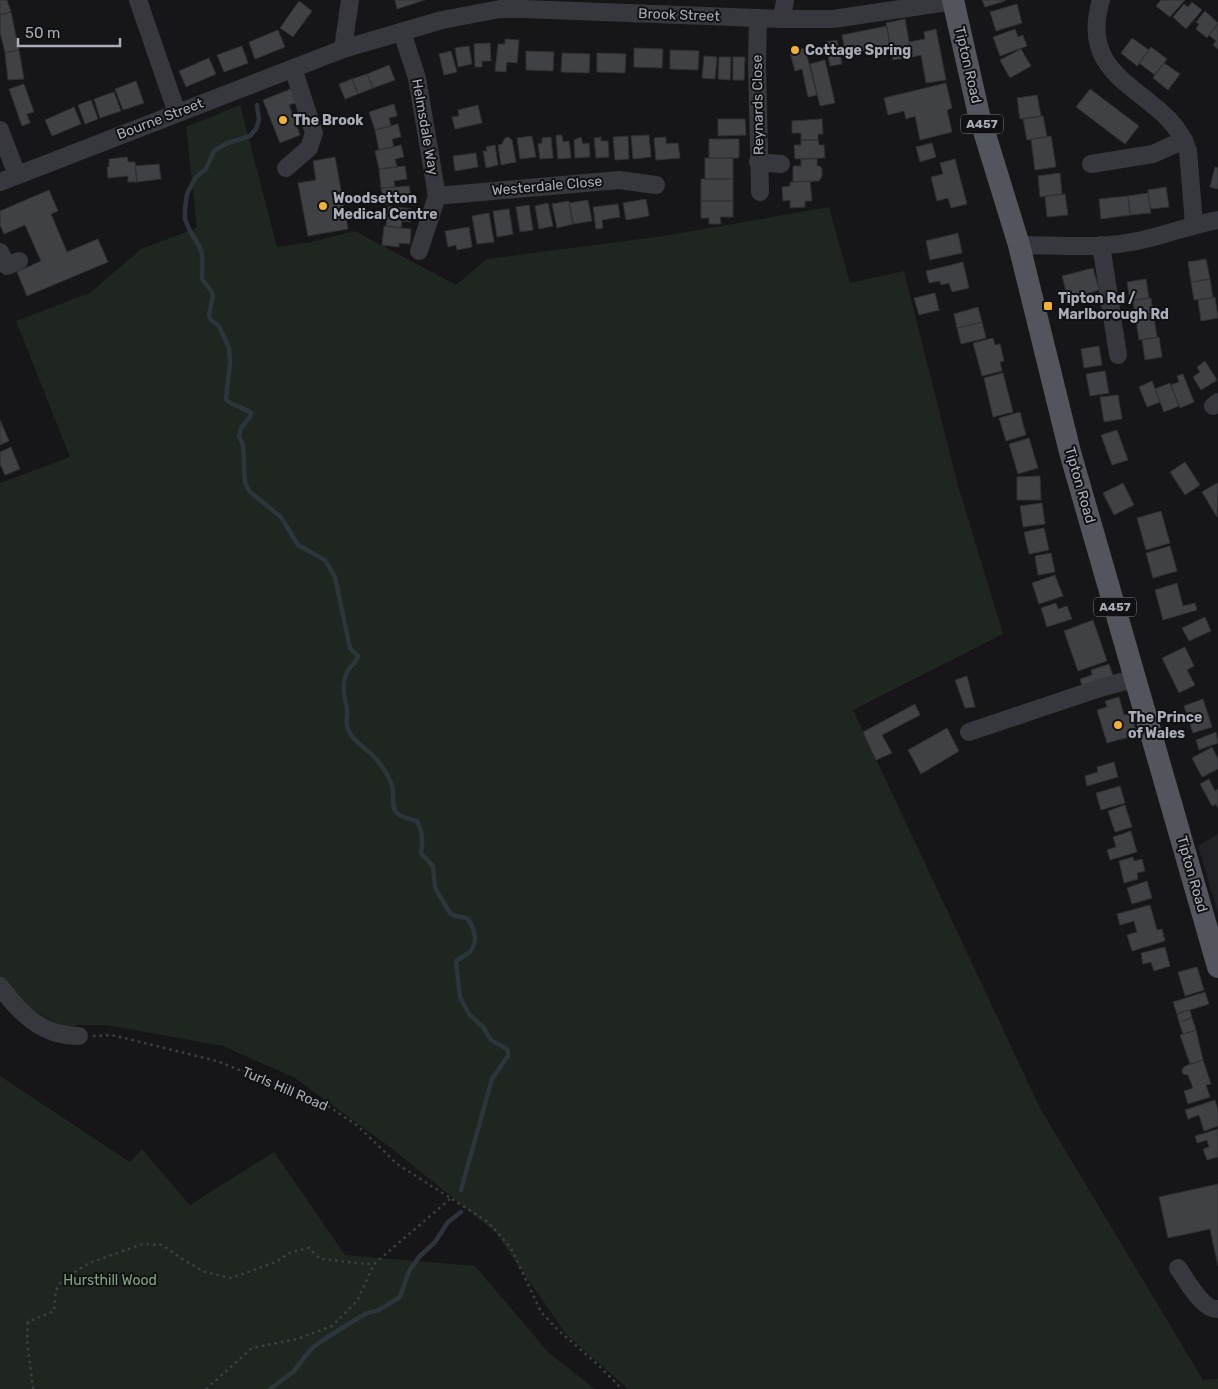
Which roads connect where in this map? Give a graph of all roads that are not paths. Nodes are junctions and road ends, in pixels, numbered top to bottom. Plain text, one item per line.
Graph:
1 (138, 0) edge
2 (350, 0) edge
3 (785, 0) edge
4 (953, 0) edge
5 (1101, 0) edge
6 (758, 18) junction
7 (782, 19) junction
8 (402, 32) junction
9 (344, 49) junction
10 (320, 58) joint
11 (293, 68) junction
12 (177, 113) junction
13 (0, 130) edge
14 (1184, 140) junction
15 (758, 162) junction
16 (781, 164) dead end
17 (1091, 164) dead end
18 (286, 168) dead end
19 (17, 175) junction
20 (0, 182) edge
21 (656, 185) dead end
22 (760, 192) dead end
23 (437, 196) junction
24 (1218, 220) edge
25 (1194, 224) junction
26 (1019, 245) junction
27 (1101, 245) junction
28 (419, 251) dead end
29 (0, 252) edge
30 (19, 261) dead end
31 (1118, 355) dead end
32 (1136, 678) junction
33 (969, 732) dead end
34 (1218, 968) edge
35 (0, 986) edge
36 (79, 1036) road end
37 (1178, 1268) dead end
38 (1218, 1310) edge

1 - 12 street
2 - 9 street
3 - 7 street
4 - 7 street, Brook Street
4 - 26 main road, Tipton Road / A457
5 - 14 street
6 - 7 street, Brook Street
6 - 8 street, Brook Street
6 - 15 street, Reynards Close
8 - 9 street, Brook Street
8 - 23 street, Helmsdale Way
9 - 10 street, Brook Street
10 - 11 street, Bourne Street
11 - 12 street, Bourne Street
11 - 18 street
12 - 19 street, Bourne Street
13 - 19 street
14 - 17 street
14 - 25 street
15 - 16 street
15 - 22 street, Reynards Close
19 - 20 street, Bourne Street
21 - 23 street, Westerdale Close
23 - 28 street, Helmsdale Way
24 - 25 street
25 - 27 street
26 - 27 street
26 - 32 main road, Tipton Road / A457
27 - 31 street
29 - 30 street
32 - 33 street
32 - 34 main road, Tipton Road / A457
35 - 36 street
37 - 38 street

